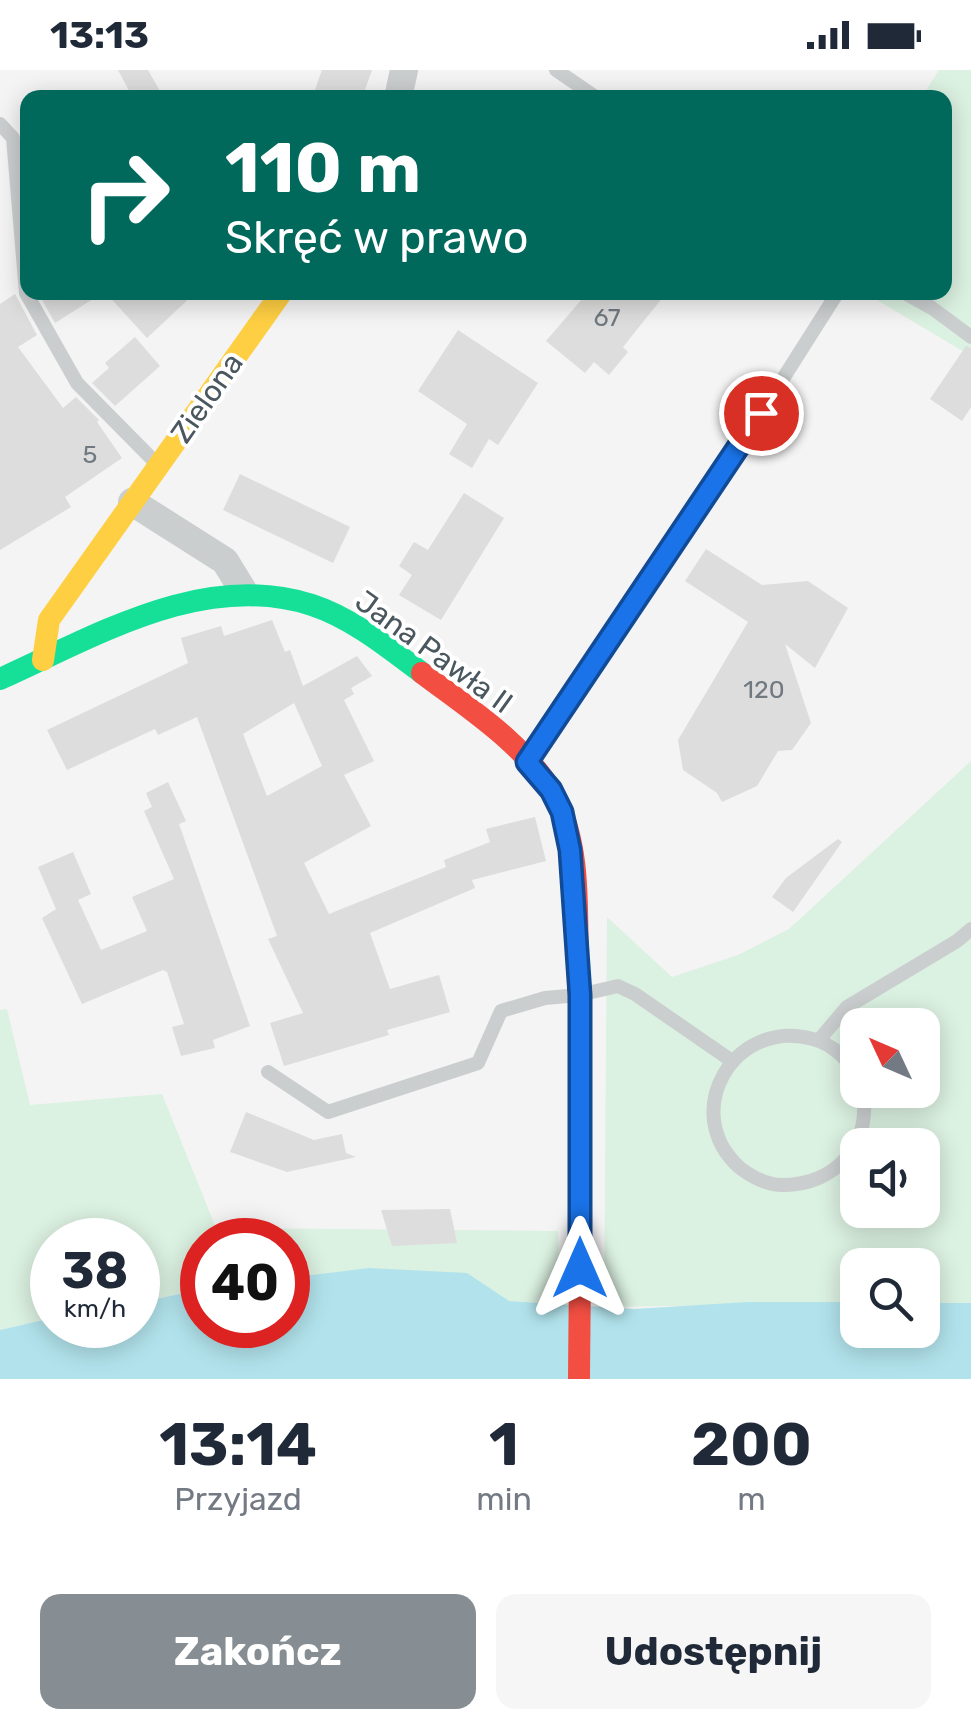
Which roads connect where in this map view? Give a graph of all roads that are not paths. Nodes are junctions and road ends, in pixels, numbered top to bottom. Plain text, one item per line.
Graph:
1 (556, 70) edge
2 (585, 90) edge
3 (0, 124) edge
4 (20, 222) edge
5 (29, 300) edge
6 (276, 300) edge
7 (833, 300) edge
8 (918, 300) edge
9 (971, 337) edge
10 (159, 466) junction
11 (132, 502) junction
12 (244, 592) junction
13 (43, 660) junction
14 (0, 678) edge
15 (527, 762) junction
16 (971, 928) edge
17 (580, 995) junction
18 (819, 1040) junction
19 (840, 1054) edge
20 (732, 1061) junction
21 (268, 1072) dead end
22 (864, 1108) edge
23 (579, 1379) edge

1 - 2 lane
3 - 4 lane
5 - 10 lane
6 - 10 street, Zielona
7 - 15 lane
8 - 9 lane
10 - 11 street, Zielona
11 - 12 street
11 - 13 street, Zielona
12 - 13 street, Jana Pawła II
12 - 15 street, Jana Pawła II
13 - 14 street, Jana Pawła II
15 - 17 street, Jana Pawła II
16 - 18 lane
17 - 20 lane
17 - 21 lane
17 - 23 street, Jana Pawła II
18 - 19 lane
18 - 20 lane
20 - 22 lane

